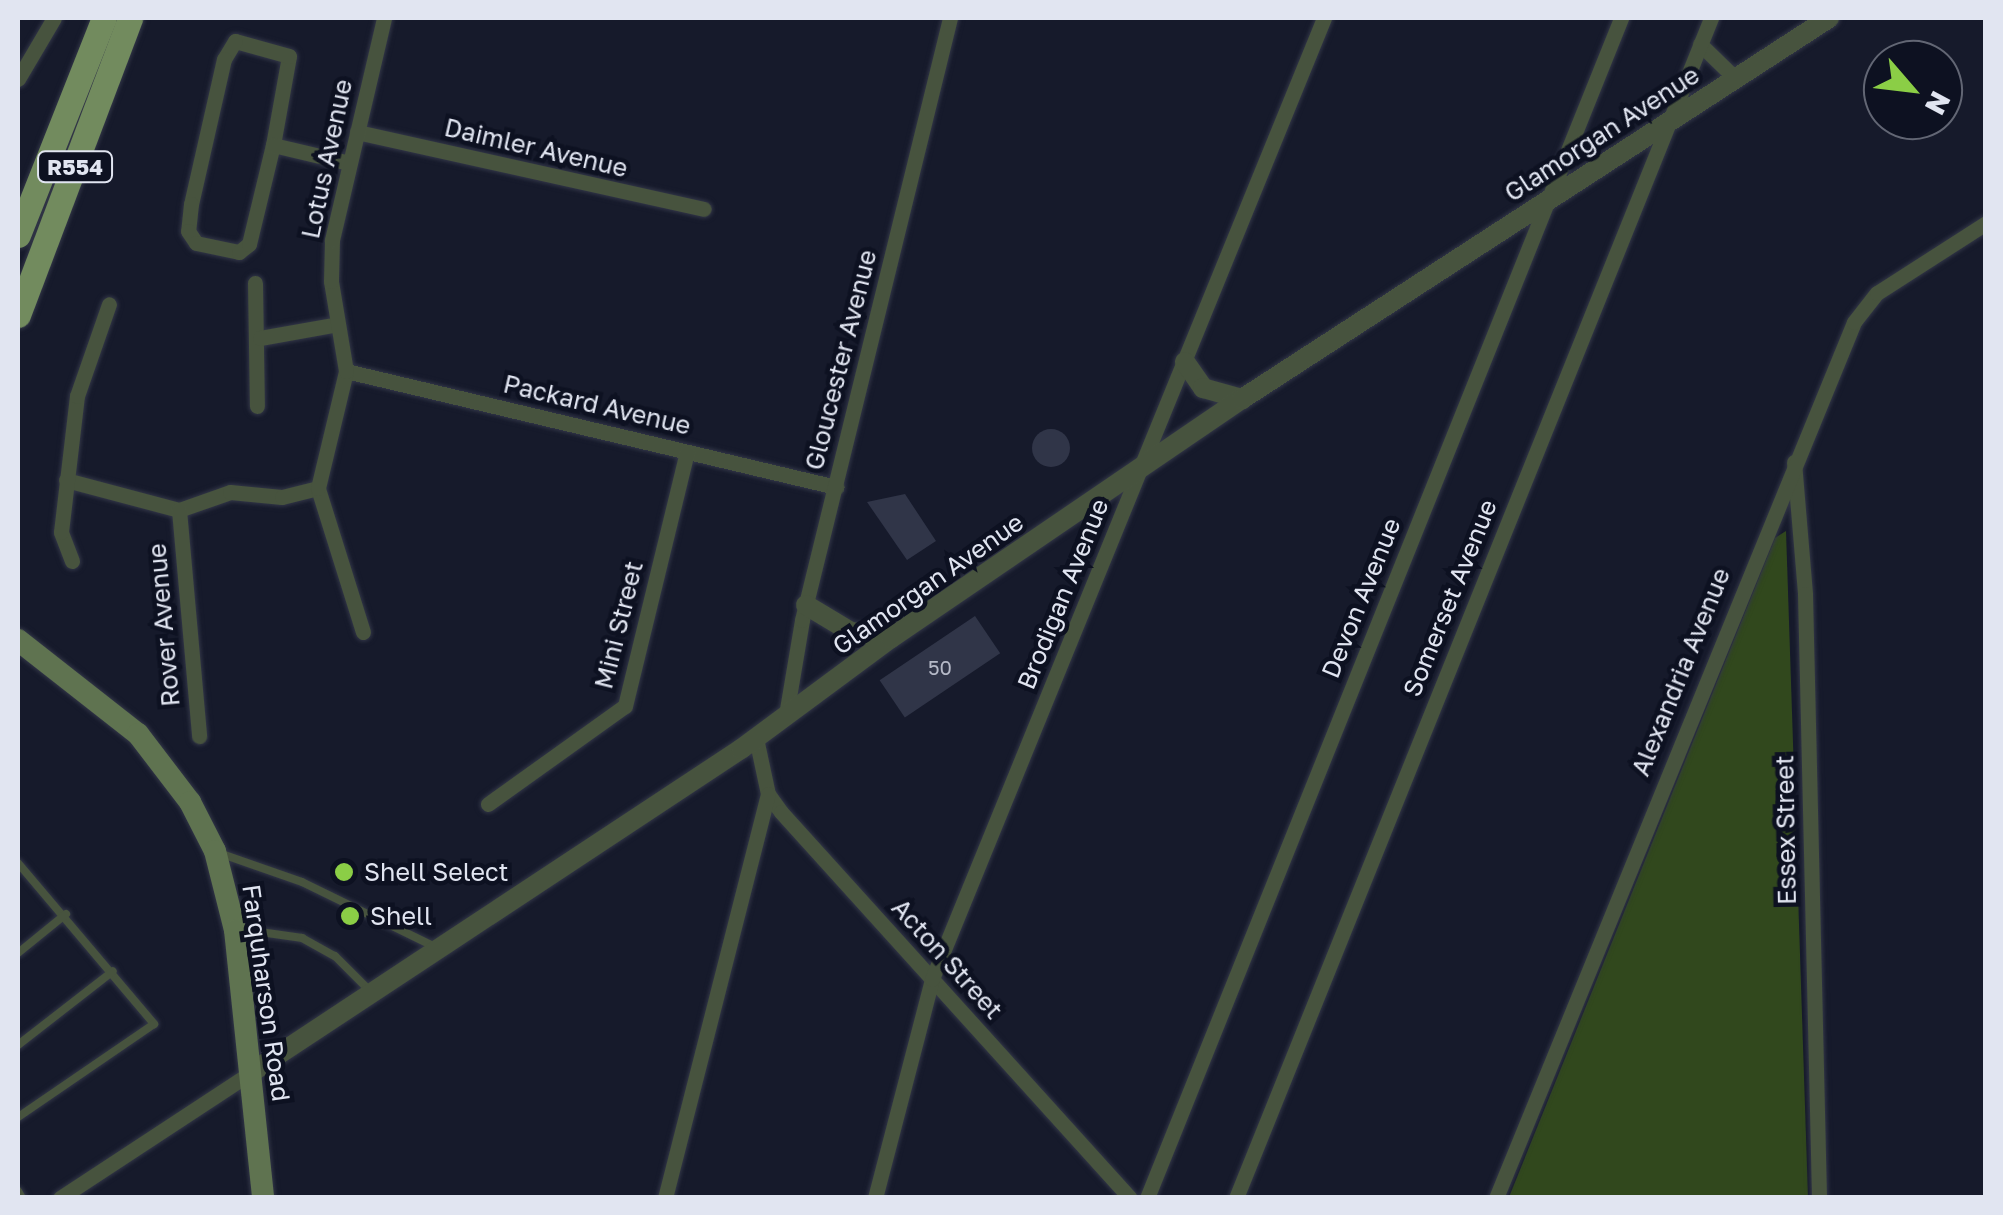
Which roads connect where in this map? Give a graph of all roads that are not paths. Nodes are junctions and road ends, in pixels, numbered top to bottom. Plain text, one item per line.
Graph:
1 (54, 18) edge
2 (104, 18) edge
3 (130, 18) edge
4 (384, 18) edge
5 (950, 18) edge
6 (1324, 18) edge
7 (1622, 18) edge
8 (1710, 18) edge
9 (1829, 18) edge
10 (1700, 44) junction
11 (1736, 78) junction
12 (18, 79) edge
13 (1668, 121) junction
14 (358, 132) junction
15 (272, 146) junction
16 (350, 163) junction
17 (1549, 198) junction
18 (704, 209) dead end
19 (1986, 223) edge
20 (18, 235) edge
21 (256, 283) dead end
22 (109, 304) dead end
23 (18, 315) edge
24 (338, 324) junction
25 (260, 338) junction
26 (1184, 362) junction
27 (346, 371) junction
28 (1242, 400) junction
29 (257, 406) dead end
30 (688, 452) junction
31 (1794, 462) junction
32 (1144, 467) junction
33 (66, 480) junction
34 (318, 488) junction
35 (836, 488) junction
36 (179, 510) junction
37 (72, 561) dead end
38 (806, 605) junction
39 (363, 632) dead end
40 (891, 638) junction
41 (18, 640) edge
42 (786, 715) junction
43 (199, 736) dead end
44 (756, 738) junction
45 (768, 794) junction
46 (488, 804) dead end
47 (215, 852) junction
48 (18, 864) edge
49 (66, 914) junction
50 (235, 930) junction
51 (438, 949) junction
52 (18, 953) edge
53 (113, 971) junction
54 (932, 980) junction
55 (372, 992) junction
56 (18, 1046) edge
57 (252, 1072) junction
58 (18, 1117) edge
59 (60, 1198) edge
60 (263, 1198) edge
61 (666, 1198) edge
62 (876, 1198) edge
63 (1130, 1198) edge
64 (1146, 1198) edge
65 (1236, 1198) edge
66 (1496, 1198) edge
67 (1820, 1198) edge

1 - 12 street
2 - 20 main road, R554
3 - 23 main road, R554
4 - 14 street, Lotus Avenue
5 - 35 street, Gloucester Avenue
6 - 26 street, Brodigan Avenue
7 - 17 street, Devon Avenue
8 - 10 street, Somerset Avenue
9 - 11 street, Glamorgan Avenue
10 - 11 street
10 - 13 street, Somerset Avenue
11 - 13 street, Glamorgan Avenue
13 - 17 street, Glamorgan Avenue
13 - 65 street, Somerset Avenue
14 - 16 street, Lotus Avenue
14 - 18 street, Daimler Avenue
15 - 15 street
15 - 16 street
16 - 24 street, Lotus Avenue
17 - 28 street, Glamorgan Avenue
17 - 64 street, Devon Avenue
19 - 31 street, Alexandria Avenue
21 - 25 street
22 - 33 street
24 - 25 street
24 - 27 street, Lotus Avenue
25 - 29 street
26 - 28 street
26 - 32 street, Brodigan Avenue
27 - 30 street, Packard Avenue
27 - 34 street, Lotus Avenue
28 - 32 street, Glamorgan Avenue
30 - 35 street, Packard Avenue
30 - 46 street, Mini Street
31 - 66 street, Alexandria Avenue
31 - 67 street, Essex Street
32 - 40 street, Glamorgan Avenue
32 - 54 street, Brodigan Avenue
33 - 36 street
33 - 37 street
34 - 36 street
34 - 39 street
35 - 38 street, Gloucester Avenue
36 - 43 street, Rover Avenue
38 - 40 street
38 - 42 street, Gloucester Avenue
40 - 42 street, Glamorgan Avenue
41 - 47 main road, Farquharson Road
42 - 44 street, Glamorgan Avenue
44 - 45 street, Acton Street
44 - 51 street, Glamorgan Avenue
45 - 54 street, Acton Street
45 - 61 street
47 - 50 main road, Farquharson Road
47 - 51 lane
48 - 49 lane
49 - 52 lane
49 - 53 lane
50 - 55 lane
50 - 57 main road, Farquharson Road
51 - 55 street, Glamorgan Avenue
53 - 56 lane
53 - 58 lane
54 - 62 street, Brodigan Avenue
54 - 63 street, Acton Street
55 - 57 street, Glamorgan Avenue
57 - 59 street, Glamorgan Avenue
57 - 60 main road, Farquharson Road

